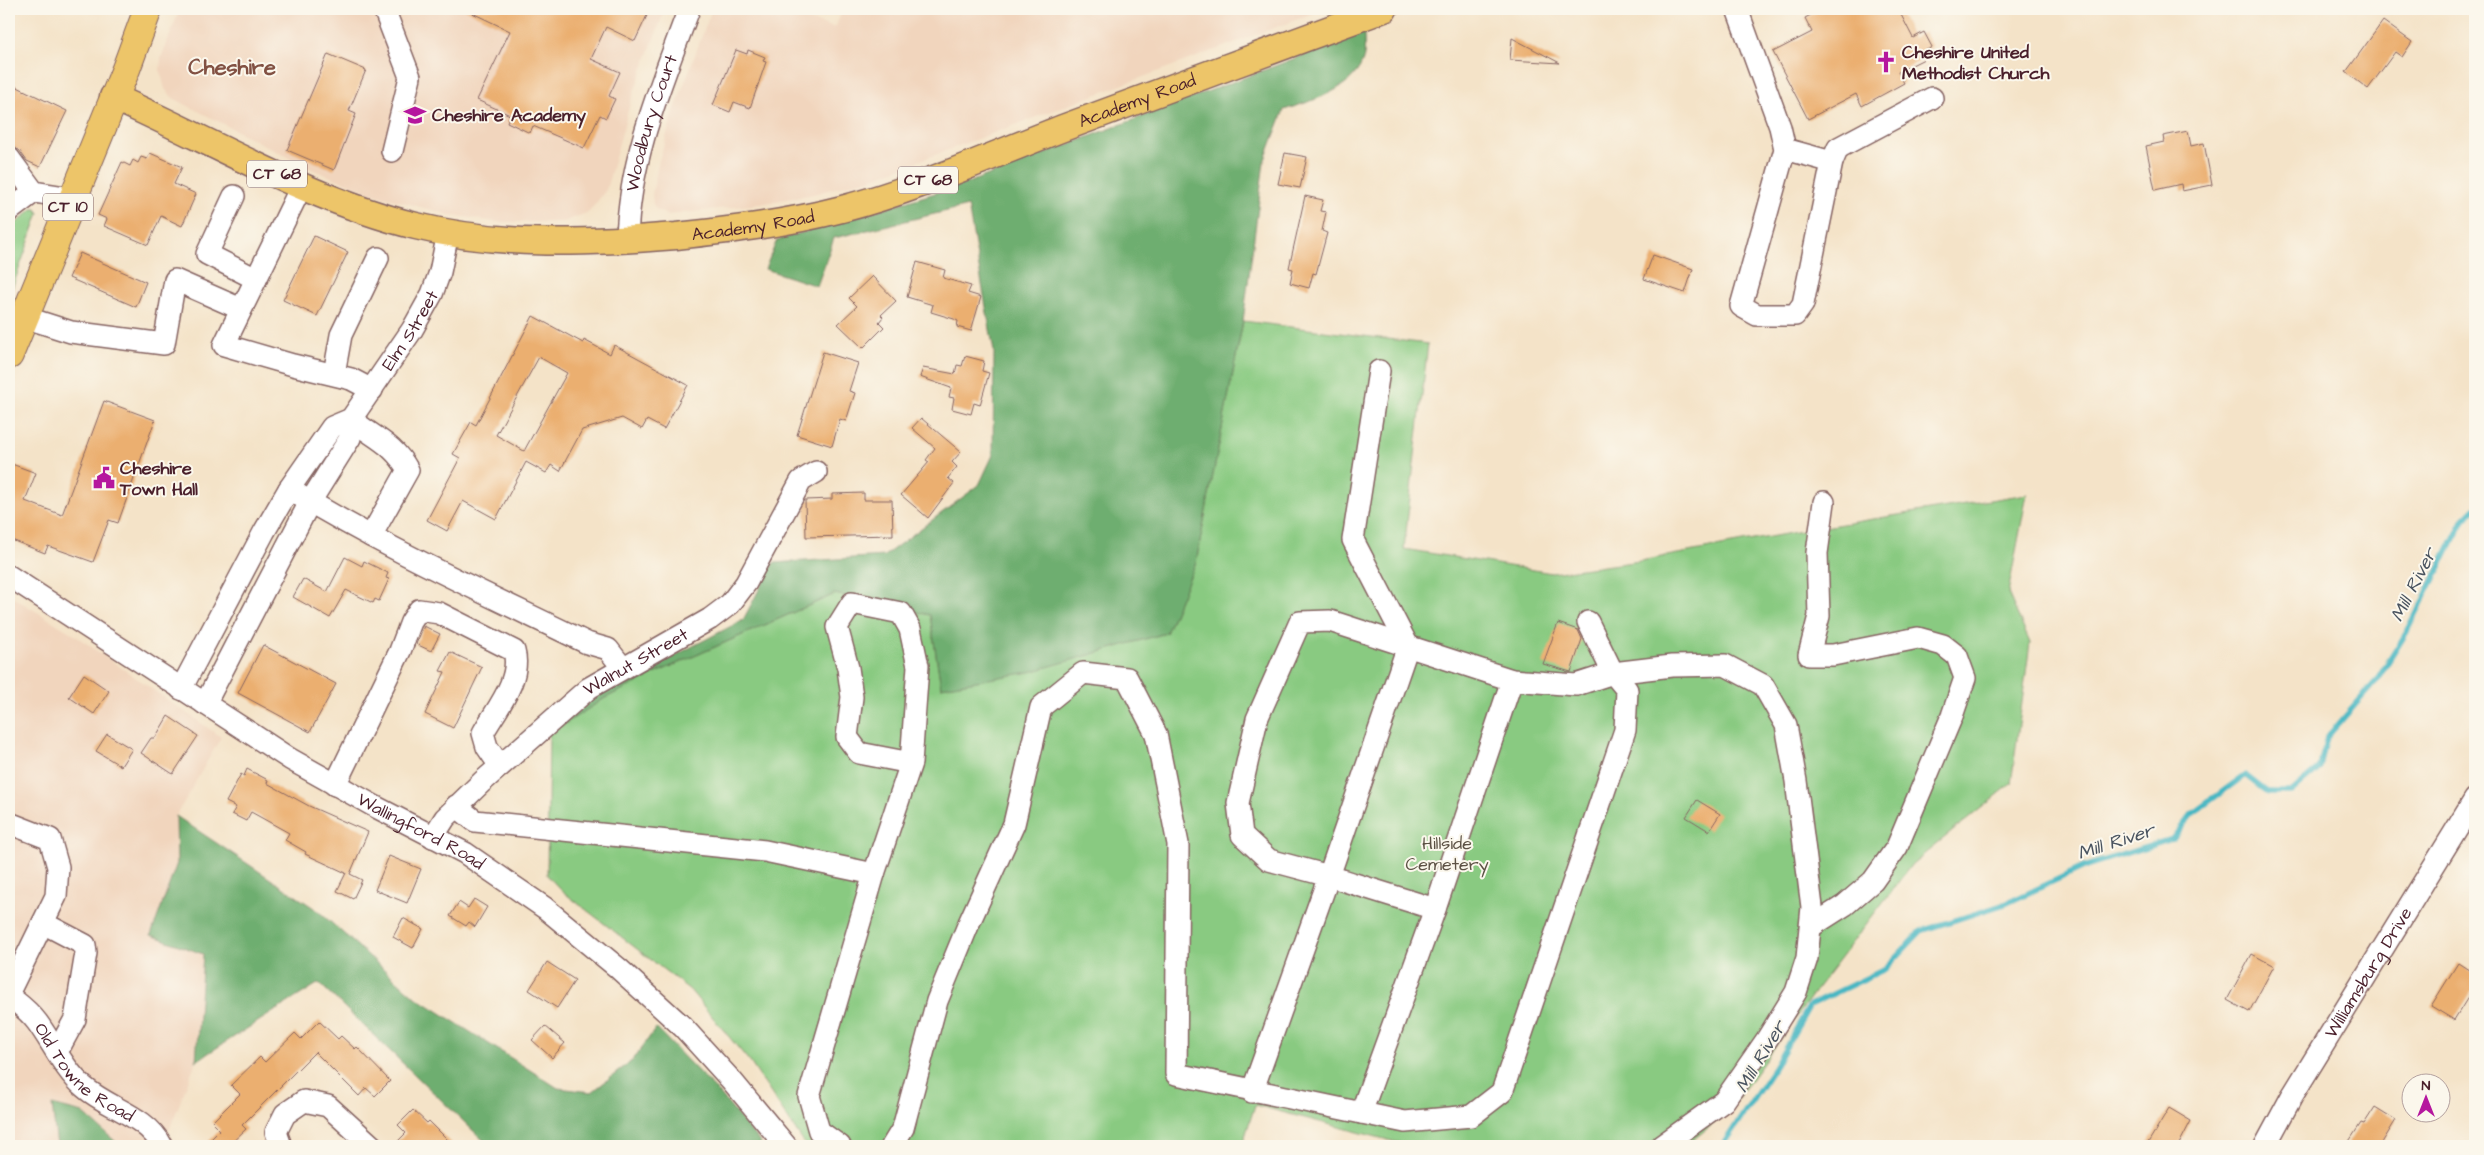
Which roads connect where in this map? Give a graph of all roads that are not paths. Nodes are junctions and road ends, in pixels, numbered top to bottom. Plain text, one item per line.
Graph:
1 (148, 9) edge
2 (384, 9) edge
3 (689, 9) edge
4 (1384, 9) edge
5 (1737, 9) edge
6 (113, 97) junction
7 (1932, 98) dead end
8 (1785, 149) junction
9 (392, 151) dead end
10 (9, 158) edge
11 (1832, 162) junction
12 (302, 185) junction
13 (34, 192) junction
14 (234, 196) dead end
15 (72, 198) junction
16 (9, 211) edge
17 (448, 233) junction
18 (627, 240) junction
19 (378, 258) dead end
20 (256, 279) junction
21 (241, 309) junction
22 (24, 317) junction
23 (9, 355) edge
24 (1379, 372) dead end
25 (334, 374) junction
26 (372, 390) junction
27 (351, 419) junction
28 (816, 472) dead end
29 (289, 489) junction
30 (310, 502) junction
31 (1824, 502) dead end
32 (371, 536) junction
33 (9, 576) edge
34 (227, 604) junction
35 (250, 615) junction
36 (1588, 622) dead end
37 (1408, 646) junction
38 (622, 667) junction
39 (1612, 674) junction
40 (1512, 680) junction
41 (180, 689) junction
42 (205, 704) junction
43 (911, 763) junction
44 (500, 766) junction
45 (335, 785) junction
46 (2475, 798) edge
47 (456, 806) junction
48 (9, 823) edge
49 (433, 837) junction
50 (874, 874) junction
51 (1329, 876) junction
52 (1435, 909) junction
53 (43, 923) junction
54 (1812, 926) junction
55 (9, 992) edge
56 (9, 996) edge
57 (57, 1052) junction
58 (1252, 1092) junction
59 (1361, 1113) junction
60 (162, 1146) edge
61 (281, 1146) edge
62 (372, 1146) edge
63 (786, 1146) edge
64 (840, 1146) edge
65 (892, 1146) edge
66 (1661, 1146) edge
67 (2265, 1146) edge

1 - 6 highway, CT 10
2 - 9 street
3 - 18 street, Woodbury Court
4 - 18 main road, Academy Road / CT 68
5 - 8 street
6 - 12 main road, Academy Road / CT 68
6 - 15 highway, CT 10
7 - 11 street
8 - 11 street
8 - 11 street
10 - 13 street
12 - 17 main road, Academy Road / CT 68
12 - 20 street
13 - 15 street
13 - 16 street
14 - 20 street
15 - 22 highway, CT 10
17 - 18 main road, Academy Road / CT 68
17 - 26 street, Elm Street
19 - 25 street
20 - 21 street
21 - 22 street
21 - 25 street
22 - 23 highway, CT 10
24 - 37 street
25 - 26 street
26 - 27 street, Elm Street
27 - 29 street, Elm Street
27 - 30 street, Elm Street
27 - 32 street
28 - 38 street, Walnut Street
29 - 30 street
29 - 34 street, Elm Street
30 - 32 street
30 - 35 street, Elm Street
31 - 54 street
32 - 38 street
33 - 41 street, Wallingford Road
34 - 35 street
34 - 41 street, Elm Street
35 - 42 street, Elm Street
36 - 39 street
37 - 40 street
37 - 51 street
37 - 51 street
38 - 44 street, Walnut Street
39 - 40 street
39 - 54 street
39 - 59 street
40 - 52 street
41 - 42 street, Wallingford Road
42 - 45 street, Wallingford Road
43 - 43 street
43 - 50 street
44 - 45 street
44 - 47 street, Walnut Street
45 - 49 street, Wallingford Road
46 - 67 street, Williamsburg Drive
47 - 49 street, Walnut Street
47 - 50 street
48 - 53 street
49 - 63 street, Wallingford Road
50 - 64 street
51 - 52 street
51 - 58 street
52 - 59 street
53 - 55 street
53 - 57 street
54 - 66 street
56 - 57 street, Old Towne Road
57 - 60 street, Old Towne Road
58 - 59 street
58 - 65 street
61 - 62 street

